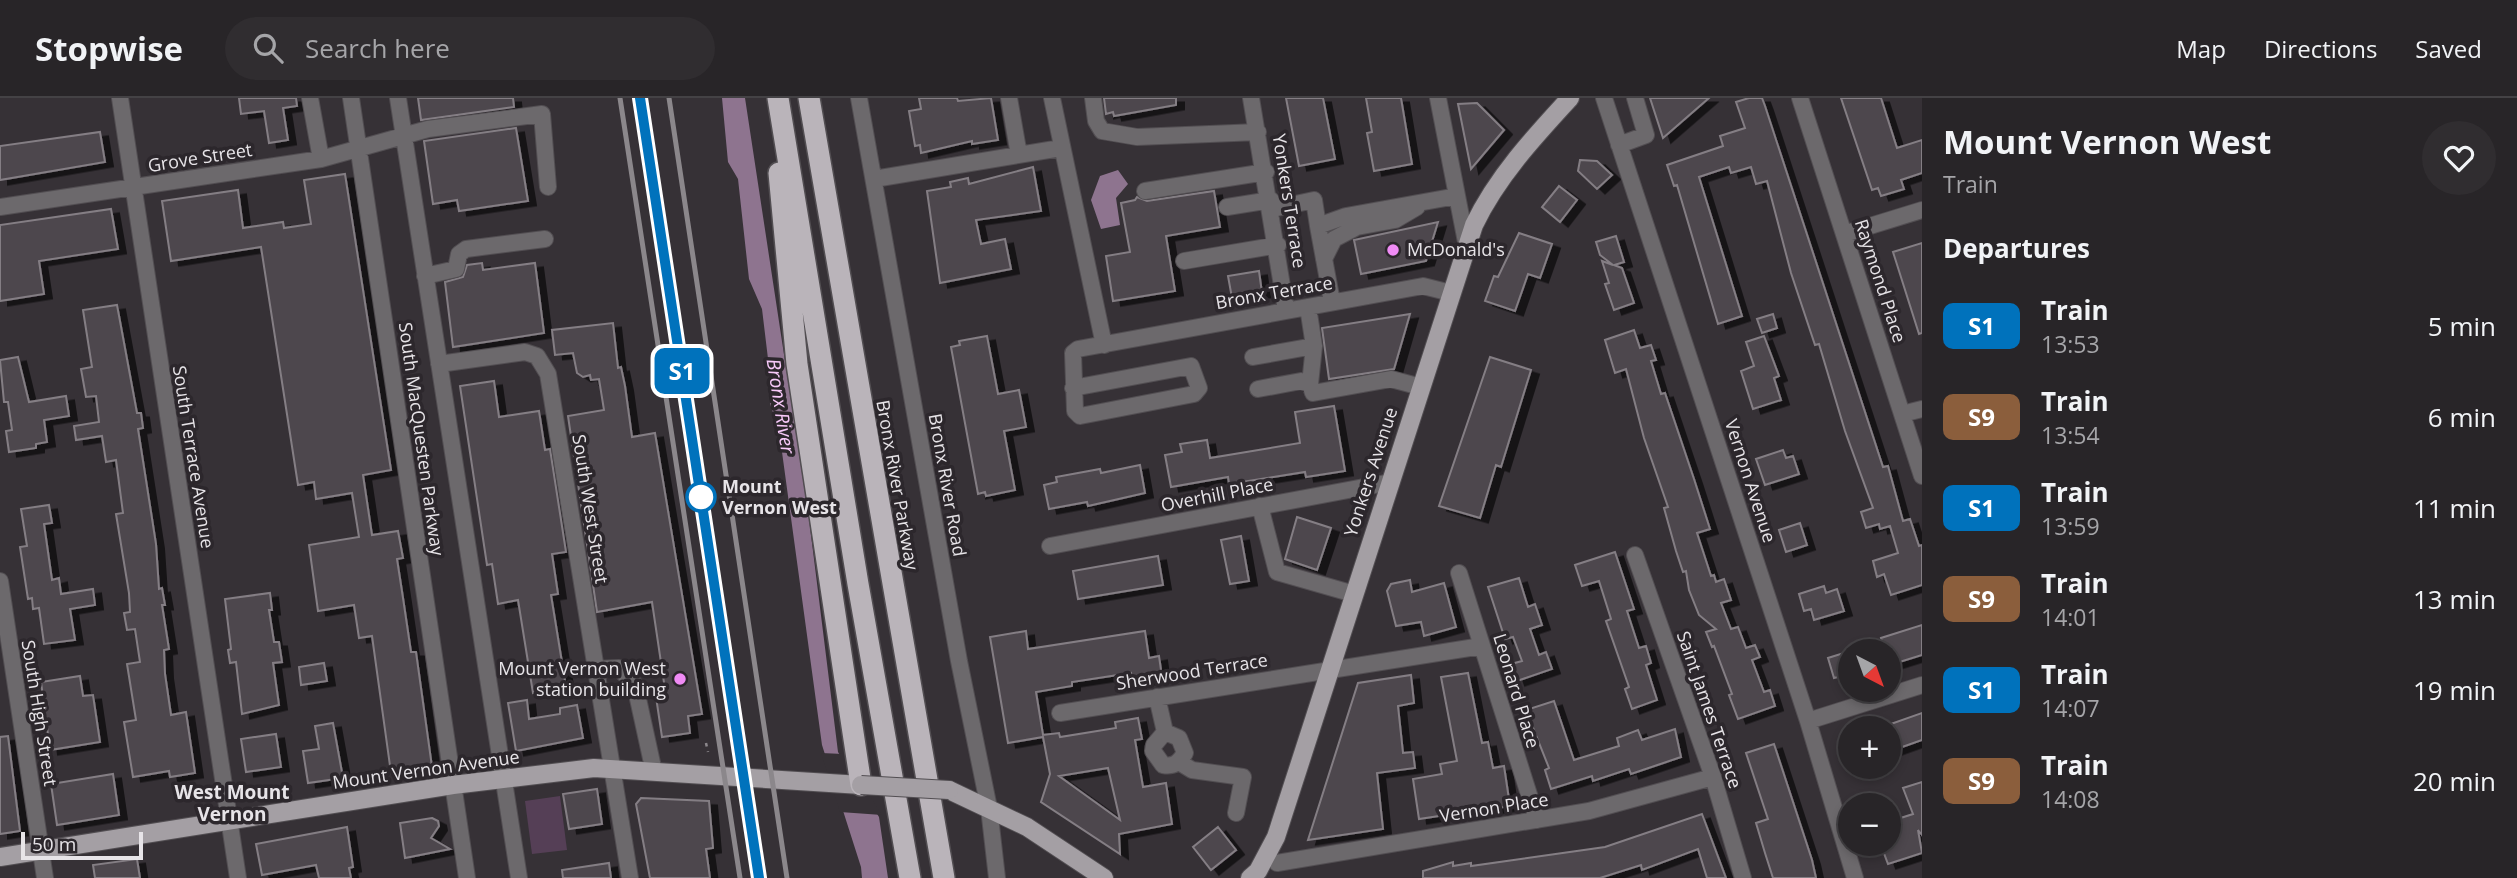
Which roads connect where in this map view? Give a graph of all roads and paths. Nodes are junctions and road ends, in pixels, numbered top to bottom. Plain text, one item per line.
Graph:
1 (120, 98) edge
2 (310, 98) edge
3 (351, 98) edge
4 (398, 98) edge
5 (776, 98) edge
6 (809, 98) edge
7 (859, 98) edge
8 (1009, 98) edge
9 (1052, 98) edge
10 (1093, 98) edge
11 (1251, 98) edge
12 (1438, 98) edge
13 (1570, 98) edge
14 (1604, 98) edge
15 (1635, 98) edge
16 (1800, 98) edge
17 (1258, 132) junction
18 (403, 136) junction
19 (1619, 145) junction
20 (1061, 148) junction
21 (359, 150) junction
22 (1019, 155) junction
23 (321, 159) junction
24 (1266, 172) junction
25 (874, 179) junction
26 (133, 187) junction
27 (548, 187) dead end
28 (1145, 191) dead end
29 (1457, 196) junction
30 (1424, 202) junction
31 (1271, 204) junction
32 (0, 207) edge
33 (1227, 207) dead end
34 (1922, 210) edge
35 (1318, 226) junction
36 (1844, 234) junction
37 (545, 239) dead end
38 (1278, 245) junction
39 (1467, 247) junction
40 (1324, 259) junction
41 (1184, 261) dead end
42 (425, 276) junction
43 (1451, 293) junction
44 (1332, 302) junction
45 (1308, 307) junction
46 (1286, 310) junction
47 (1104, 345) junction
48 (1314, 346) junction
49 (1253, 357) dead end
50 (439, 364) junction
51 (1310, 384) junction
52 (1421, 387) junction
53 (1073, 388) junction
54 (1258, 389) dead end
55 (1922, 409) edge
56 (1902, 414) junction
57 (1922, 476) edge
58 (1391, 481) junction
59 (1260, 506) junction
60 (1051, 546) dead end
61 (1635, 555) dead end
62 (1459, 573) dead end
63 (0, 580) edge
64 (1354, 594) junction
65 (2, 606) edge
66 (5, 644) edge
67 (1482, 646) junction
68 (596, 668) junction
69 (1330, 668) junction
70 (1922, 685) edge
71 (1157, 697) junction
72 (1060, 713) dead end
73 (1808, 721) junction
74 (706, 743) dead end
75 (708, 752) dead end
76 (613, 769) junction
77 (654, 772) junction
78 (1713, 776) junction
79 (504, 778) junction
80 (453, 785) junction
81 (861, 785) junction
82 (989, 808) junction
83 (1236, 813) dead end
84 (1537, 820) junction
85 (229, 822) junction
86 (1276, 837) junction
87 (40, 850) junction
88 (0, 857) edge
89 (1278, 870) edge
90 (45, 878) edge
91 (237, 878) edge
92 (467, 878) edge
93 (519, 878) edge
94 (630, 878) edge
95 (910, 878) edge
96 (944, 878) edge
97 (997, 878) edge
98 (1104, 878) edge
99 (1250, 878) edge
100 (1743, 878) edge
101 (1855, 878) edge

1 - 26 street, South Terrace Avenue
2 - 23 street
3 - 21 street, South MacQuesten Parkway
4 - 18 street, South MacQuesten Parkway
5 - 81 highway
5 - 95 highway
6 - 96 highway, Bronx River Parkway
7 - 25 street, Bronx River Road
8 - 22 street
9 - 20 street
10 - 17 street
11 - 17 street, Yonkers Terrace
12 - 29 street
13 - 39 main road, Yonkers Avenue
14 - 19 street, Vernon Avenue
15 - 19 street
16 - 36 street, Raymond Place
17 - 24 street, Yonkers Terrace
18 - 21 street, Grove Street
18 - 27 street, Grove Street
18 - 42 street, South MacQuesten Parkway
19 - 73 street, Vernon Avenue
20 - 22 street
20 - 47 street
21 - 23 street, Grove Street
21 - 80 street, South MacQuesten Parkway
22 - 25 street
23 - 26 street, Grove Street
24 - 28 street
24 - 31 street, Yonkers Terrace
25 - 82 street, Bronx River Road
26 - 32 street, Grove Street
26 - 85 street, South Terrace Avenue
29 - 30 street
29 - 39 street
30 - 35 street
30 - 40 street
31 - 33 street
31 - 35 street
31 - 38 street, Yonkers Terrace
34 - 36 street
35 - 40 street
36 - 56 street, Raymond Place
37 - 42 street
38 - 41 street
38 - 46 street, Yonkers Terrace
39 - 43 main road, Yonkers Avenue
40 - 44 street
42 - 50 street, South MacQuesten Parkway
43 - 44 street, Bronx Terrace
43 - 52 main road, Yonkers Avenue
44 - 45 street, Bronx Terrace
45 - 46 street, Bronx Terrace
45 - 48 street
46 - 47 street, Bronx Terrace
47 - 53 street, Bronx Terrace
48 - 49 street
48 - 51 street
50 - 68 street, South West Street
50 - 79 street, South MacQuesten Parkway
51 - 52 street
51 - 54 street
52 - 58 main road, Yonkers Avenue
53 - 53 street
55 - 56 street
56 - 57 street, Raymond Place
58 - 59 street, Overhill Place
58 - 64 main road, Yonkers Avenue
59 - 60 street, Overhill Place
59 - 64 street
61 - 78 street, Saint James Terrace
62 - 67 street, Leonard Place
63 - 65 street, South High Street
64 - 69 main road, Yonkers Avenue
65 - 66 street, South High Street
66 - 87 street, South High Street
67 - 69 street, Sherwood Terrace
67 - 84 street, Leonard Place
68 - 76 street, South West Street
68 - 77 street
69 - 71 street, Sherwood Terrace
69 - 86 main road, Yonkers Avenue
70 - 73 street
71 - 72 street, Sherwood Terrace
71 - 83 street
73 - 101 street, Vernon Avenue
74 - 75 path
76 - 77 main road, Mount Vernon Avenue
76 - 79 main road, Mount Vernon Avenue
76 - 94 street, South West Street
77 - 81 main road, Mount Vernon Avenue
78 - 84 street, Vernon Place
78 - 100 street, Saint James Terrace
79 - 80 main road, Mount Vernon Avenue
79 - 93 street, South MacQuesten Parkway
80 - 85 main road, Mount Vernon Avenue
80 - 92 street, South MacQuesten Parkway
81 - 82 main road, bridge
82 - 97 street, Bronx River Road
82 - 98 main road
84 - 89 street, Vernon Place
85 - 87 main road, Mount Vernon Avenue
85 - 91 street, South Terrace Avenue
86 - 89 street
86 - 99 main road, Yonkers Avenue
87 - 88 main road, Mount Vernon Avenue
87 - 90 street, South High Street

